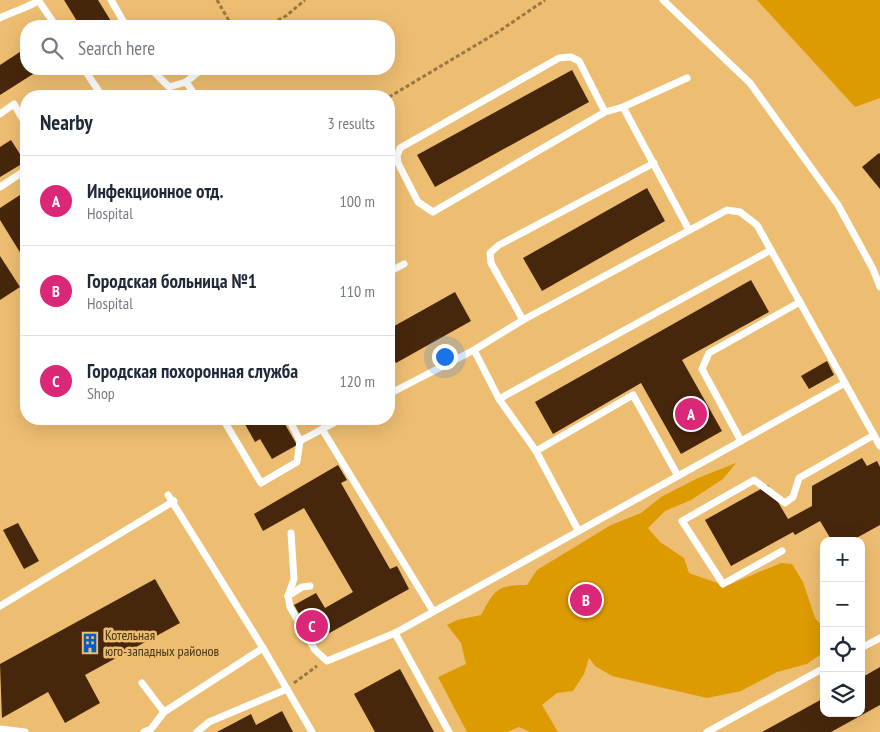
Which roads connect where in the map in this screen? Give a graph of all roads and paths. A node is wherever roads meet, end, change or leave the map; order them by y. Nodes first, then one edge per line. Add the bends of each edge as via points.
1 (38, 0) edge
2 (111, 0) edge
3 (217, 0) edge
4 (305, 0) edge
5 (545, 0) edge
6 (663, 0) edge
7 (0, 18) edge
8 (52, 20) edge
9 (123, 20) edge
10 (229, 20) edge
11 (278, 20) edge
12 (88, 75) edge
13 (157, 75) edge
14 (195, 75) edge
15 (687, 78) dead end
16 (186, 82) junction
17 (98, 90) edge
18 (191, 90) edge
19 (395, 93) edge
20 (623, 107) junction
21 (606, 112) junction
22 (0, 114) edge
23 (20, 114) edge
24 (654, 163) junction
25 (20, 174) edge
26 (0, 187) edge
27 (689, 230) junction
28 (771, 250) junction
29 (404, 264) dead end
30 (395, 269) edge
31 (880, 287) edge
32 (800, 302) junction
33 (523, 320) junction
34 (474, 350) junction
35 (845, 383) junction
36 (395, 391) edge
37 (500, 400) junction
38 (226, 425) edge
39 (292, 425) edge
40 (330, 425) edge
41 (322, 429) junction
42 (874, 435) junction
43 (300, 441) junction
44 (741, 441) junction
45 (880, 446) edge
46 (536, 451) junction
47 (678, 476) junction
48 (578, 530) junction
49 (291, 532) dead end
50 (782, 551) dead end
51 (310, 586) dead end
52 (288, 596) junction
53 (0, 606) edge
54 (433, 611) junction
55 (395, 633) junction
56 (880, 638) edge
57 (865, 646) edge
58 (263, 648) junction
59 (327, 661) junction
60 (820, 670) edge
61 (142, 683) dead end
62 (287, 689) junction
63 (164, 712) junction
64 (0, 729) edge
65 (25, 732) edge
66 (144, 732) edge
67 (197, 732) edge
68 (312, 732) edge
69 (449, 732) edge
70 (707, 732) edge

1 - 7 lane via 28,8
1 - 8 lane
2 - 9 lane
3 - 10 path
4 - 11 path
5 - 19 path
6 - 31 lane via 750,83 838,205
12 - 17 lane
13 - 16 lane via 169,87
14 - 16 lane
15 - 20 lane
16 - 18 lane
20 - 21 lane
20 - 24 lane
21 - 21 lane via 434,212 418,202 398,163 400,148 559,58 579,60
22 - 23 lane via 14,104
24 - 27 lane
24 - 33 lane via 499,245 490,253 491,263
25 - 26 lane
27 - 28 lane via 727,210 740,212 757,225
27 - 33 lane
28 - 32 lane
28 - 37 lane
29 - 30 lane
32 - 35 lane
32 - 44 lane via 709,353 705,361 702,369
33 - 34 lane
34 - 36 lane
34 - 37 lane
35 - 42 lane
35 - 44 lane
37 - 46 lane
38 - 43 lane via 260,483 297,462
39 - 43 lane
40 - 41 lane
41 - 43 lane
41 - 54 lane
42 - 45 lane
42 - 50 lane via 799,478 793,497 785,503 754,480 682,521 723,584
44 - 47 lane
46 - 47 lane via 633,395
46 - 48 lane
47 - 48 lane
48 - 54 lane
49 - 52 lane via 294,579
51 - 52 lane
52 - 59 lane via 290,607 315,650
53 - 58 lane via 171,498
54 - 55 lane
55 - 59 lane
55 - 69 lane
56 - 57 lane
58 - 62 lane
58 - 63 lane
59 - 62 path
60 - 70 lane
61 - 63 lane
62 - 67 lane via 208,722
62 - 68 lane
63 - 66 lane
64 - 65 lane

